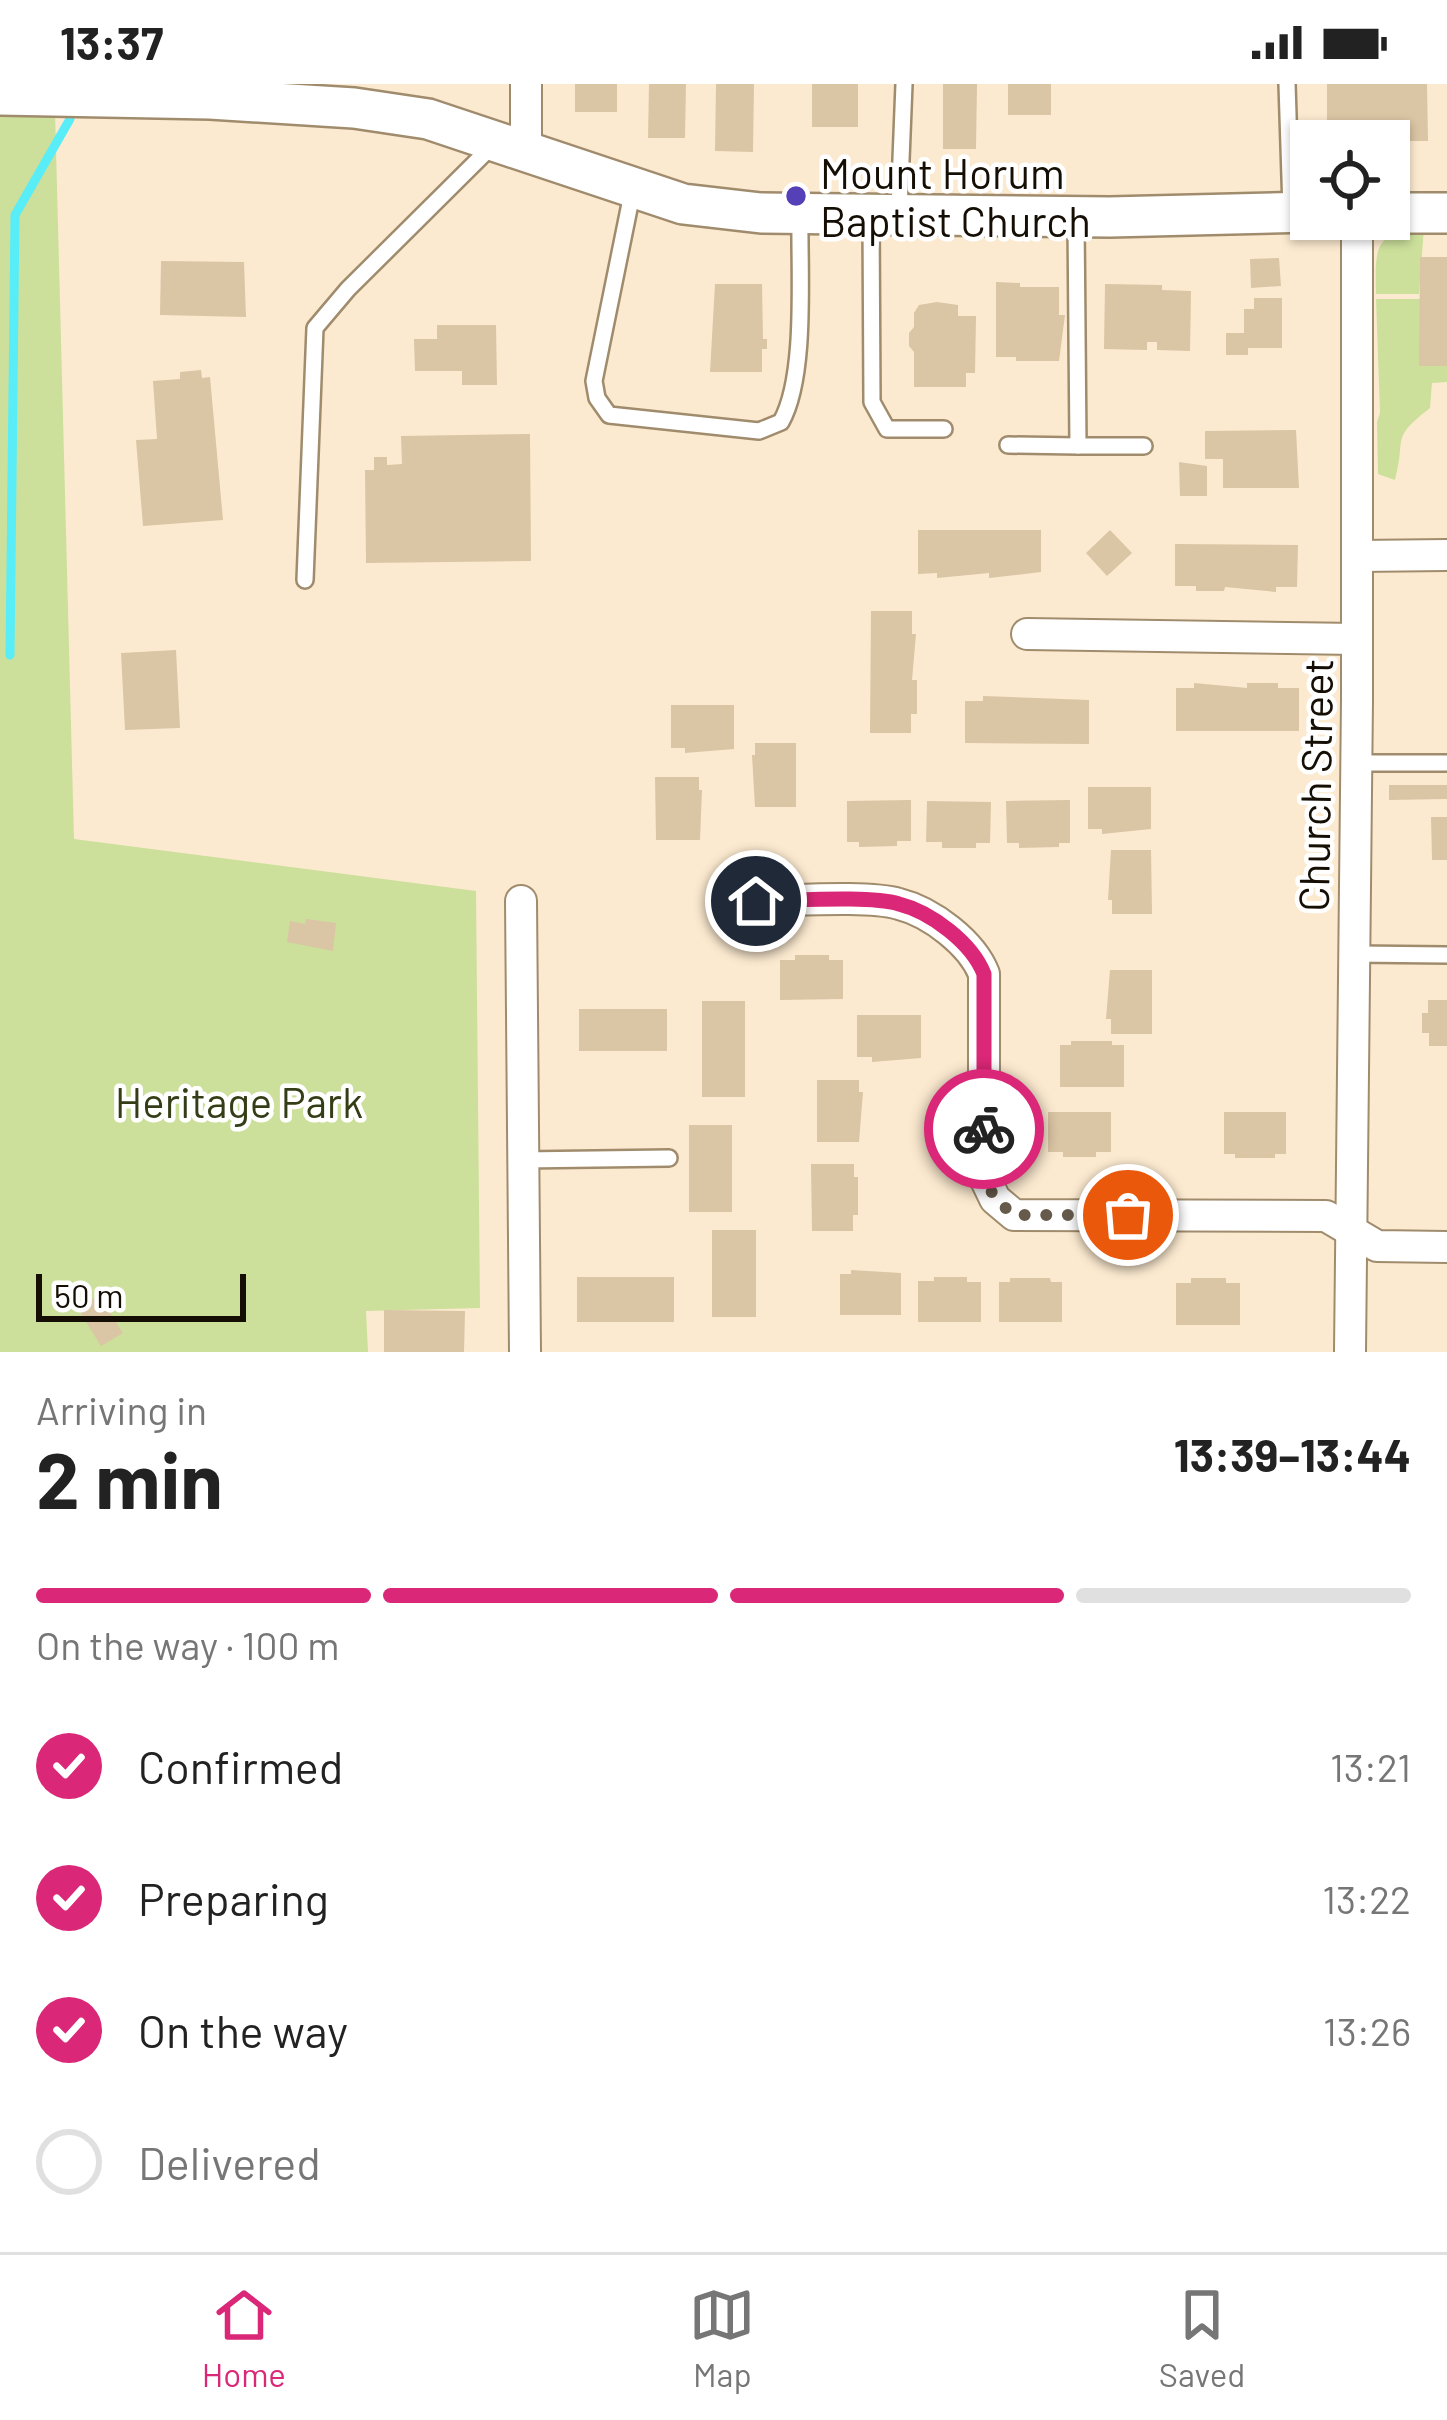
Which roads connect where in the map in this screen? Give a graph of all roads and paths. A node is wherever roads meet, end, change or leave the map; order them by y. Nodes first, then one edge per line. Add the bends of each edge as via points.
1 (526, 84) edge
2 (904, 84) edge
3 (1287, 84) edge
4 (155, 91) edge
5 (0, 95) edge
6 (1291, 120) edge
7 (512, 146) junction
8 (633, 189) junction
9 (1290, 212) edge
10 (800, 213) junction
11 (885, 213) junction
12 (1410, 213) edge
13 (1447, 213) edge
14 (1076, 217) junction
15 (1357, 240) edge
16 (944, 429) dead end
17 (1008, 445) dead end
18 (1078, 446) junction
19 (1144, 446) dead end
20 (1447, 555) edge
21 (1358, 556) junction
22 (305, 580) dead end
23 (1027, 634) dead end
24 (1358, 639) junction
25 (1356, 763) junction
26 (1447, 763) edge
27 (521, 901) dead end
28 (756, 901) dead end
29 (1354, 954) junction
30 (1447, 955) edge
31 (669, 1158) dead end
32 (522, 1160) junction
33 (1351, 1232) junction
34 (1447, 1247) edge
35 (525, 1352) edge
36 (1350, 1352) edge

1 - 7 street
2 - 11 lane
3 - 6 lane
4 - 5 street
4 - 7 street via 428,118
7 - 8 street
7 - 22 lane via 348,289 315,328
8 - 10 street via 683,204
8 - 10 lane via 594,381 609,415 759,431 782,422 796,374
9 - 14 street
10 - 11 street
11 - 14 street
11 - 16 lane via 872,402 887,429
12 - 13 street
14 - 18 lane
15 - 21 street, Church Street
17 - 18 lane
18 - 19 lane
20 - 21 street
21 - 24 street, Church Street
23 - 24 street
24 - 25 street, Church Street
25 - 26 lane
25 - 29 street, Church Street
27 - 32 street
28 - 33 street via 896,902 978,959 984,1176 1014,1215 1326,1216
29 - 30 lane
29 - 33 street, Church Street
31 - 32 lane
32 - 35 street
33 - 34 street via 1377,1246
33 - 36 street, Church Street

